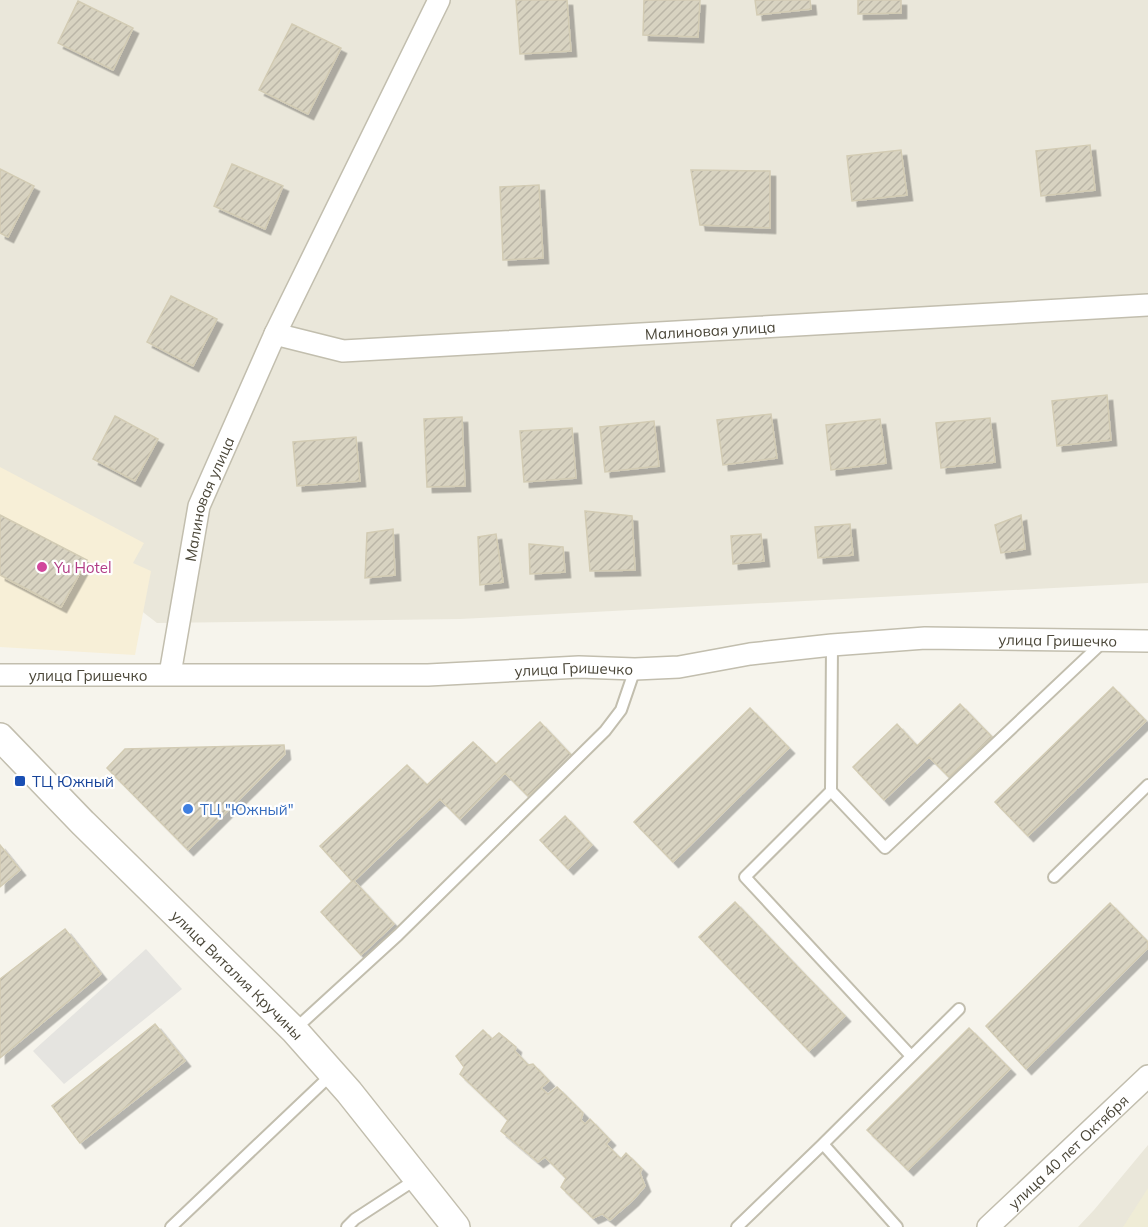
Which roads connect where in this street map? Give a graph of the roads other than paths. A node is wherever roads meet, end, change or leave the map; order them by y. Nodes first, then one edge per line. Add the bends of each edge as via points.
1 (440, 0) edge
2 (1148, 305) edge
3 (275, 334) junction
4 (1104, 641) junction
5 (1148, 641) edge
6 (832, 645) junction
7 (634, 669) junction
8 (170, 674) junction
9 (0, 675) edge
10 (0, 737) edge
11 (1148, 785) edge
12 (831, 791) junction
13 (1054, 877) dead end
14 (959, 1009) dead end
15 (294, 1030) junction
16 (911, 1056) junction
17 (332, 1074) junction
18 (1148, 1076) edge
19 (823, 1144) junction
20 (418, 1178) junction
21 (171, 1227) edge
22 (347, 1227) edge
23 (456, 1227) edge
24 (737, 1227) edge
25 (897, 1227) edge
26 (988, 1227) edge

1 - 3 street, Малиновая улица
2 - 3 street, Малиновая улица via 343,351
3 - 8 street, Малиновая улица via 199,506
4 - 5 street, улица Гришечко
4 - 6 street, улица Гришечко via 925,638
4 - 12 lane via 885,848
6 - 7 street, улица Гришечко via 679,667
6 - 12 lane
7 - 8 street, улица Гришечко via 579,667 428,675
7 - 15 lane via 621,710 605,731 398,935
8 - 9 street, улица Гришечко
10 - 15 street, улица Виталия Кручины
11 - 13 lane
12 - 16 lane via 745,877
14 - 16 lane
15 - 17 street, улица Виталия Кручины
16 - 19 lane
17 - 20 street, улица Виталия Кручины
17 - 21 lane
18 - 26 street, улица 40 лет Октября
19 - 24 lane
19 - 25 lane
20 - 22 lane
20 - 23 street, улица Виталия Кручины

